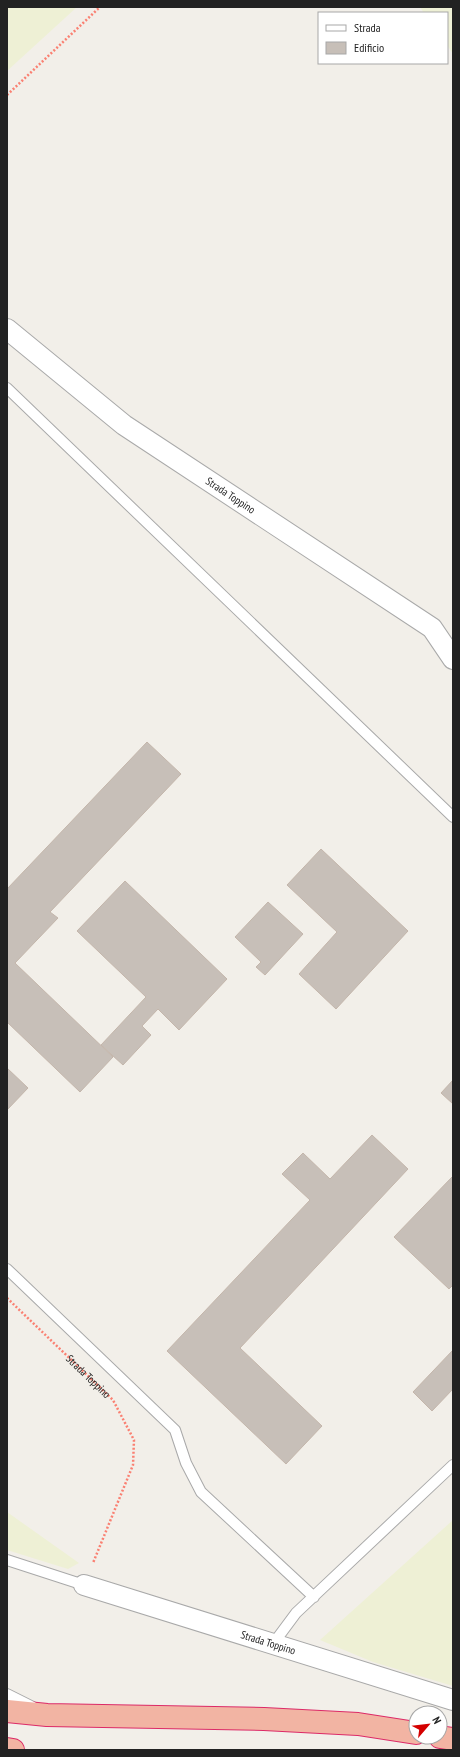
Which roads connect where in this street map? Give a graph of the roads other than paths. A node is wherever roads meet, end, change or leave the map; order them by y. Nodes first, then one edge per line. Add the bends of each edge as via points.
1 (7, 329) edge
2 (7, 388) edge
3 (453, 659) edge
4 (453, 817) edge
5 (7, 1269) edge
6 (453, 1466) edge
7 (7, 1560) edge
8 (84, 1585) joint
9 (314, 1597) junction
10 (273, 1644) junction
11 (7, 1694) edge
12 (453, 1700) edge
13 (7, 1711) edge
14 (47, 1715) junction
15 (408, 1732) edge
16 (7, 1749) edge
17 (13, 1750) edge

1 - 3 street, Strada Toppino via 124,425 432,628
2 - 4 lane
5 - 9 lane via 175,1430 186,1463 201,1492
6 - 9 lane
7 - 8 lane, Strada Toppino
8 - 10 street, Strada Toppino
9 - 10 lane via 296,1613
10 - 12 street, Strada Toppino
11 - 14 lane
13 - 14 highway
14 - 15 highway via 264,1719 358,1724
16 - 17 highway

